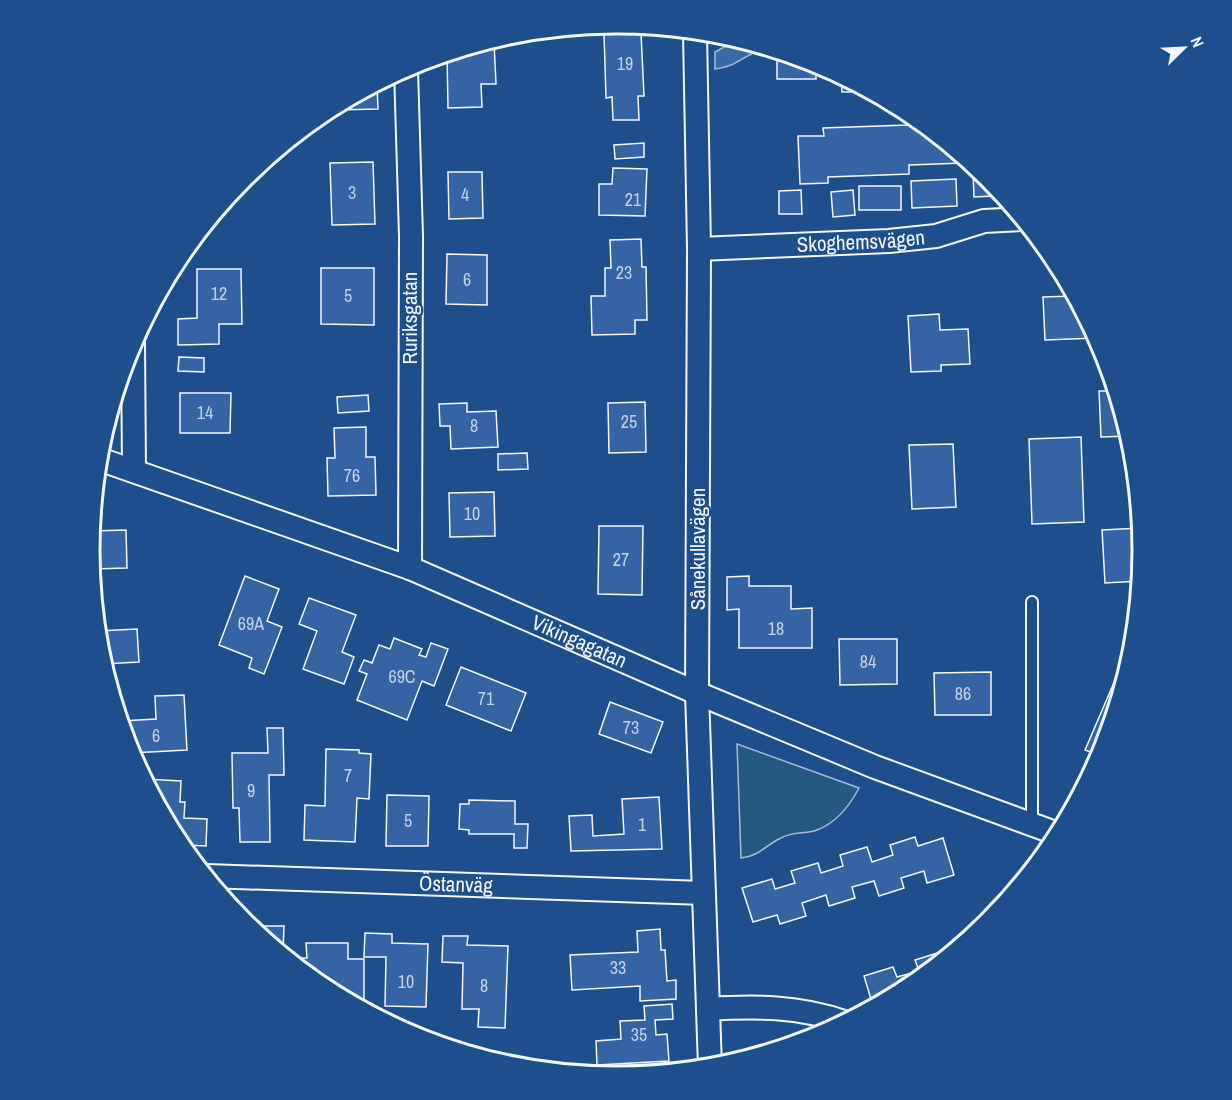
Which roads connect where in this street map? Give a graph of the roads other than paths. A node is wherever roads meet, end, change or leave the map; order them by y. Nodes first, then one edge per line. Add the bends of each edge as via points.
1 (695, 41) edge
2 (406, 80) edge
3 (1012, 220) edge
4 (699, 249) junction
5 (133, 371) edge
6 (108, 462) edge
7 (134, 471) junction
8 (410, 568) junction
9 (1032, 602) dead end
10 (697, 693) junction
11 (1032, 824) junction
12 (1048, 830) edge
13 (217, 876) edge
14 (704, 892) junction
15 (708, 1009) junction
16 (832, 1018) edge
17 (710, 1057) edge

1 - 4 street, Sånekullavägen
2 - 8 street, Ruriksgatan via 411,236
3 - 4 street, Skoghemsvägen via 984,221 936,236 889,241
4 - 10 street, Sånekullavägen
5 - 7 street
6 - 7 street, Vikingagatan
7 - 8 street, Vikingagatan
8 - 10 street, Vikingagatan
9 - 11 lane
10 - 11 street, Vikingagatan via 875,766
10 - 14 street, Sånekullavägen
11 - 12 street, Vikingagatan
13 - 14 street, Östanväg
14 - 15 street, Sånekullavägen
15 - 16 street via 760,1006
15 - 17 street, Sånekullavägen

